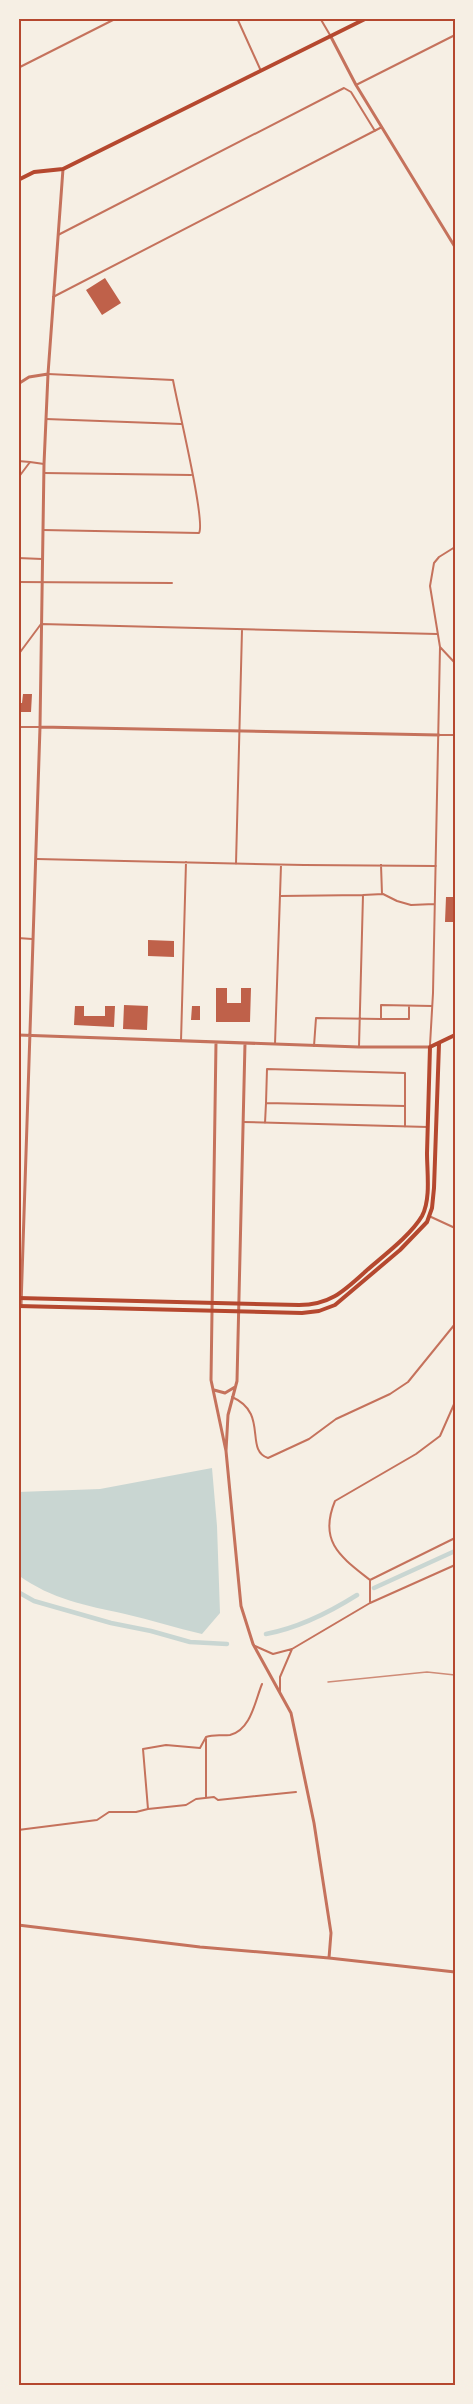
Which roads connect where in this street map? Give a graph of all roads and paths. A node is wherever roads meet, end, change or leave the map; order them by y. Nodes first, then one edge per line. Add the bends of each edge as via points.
1 (117, 18) edge
2 (237, 18) edge
3 (320, 18) edge
4 (367, 18) edge
5 (455, 35) edge
6 (331, 37) junction
7 (18, 68) edge
8 (261, 71) junction
9 (356, 85) junction
10 (383, 127) junction
11 (375, 131) junction
12 (63, 169) junction
13 (18, 180) edge
14 (58, 236) junction
15 (455, 246) edge
16 (54, 297) junction
17 (48, 374) junction
18 (18, 384) edge
19 (46, 419) junction
20 (181, 424) junction
21 (18, 461) edge
22 (30, 462) junction
23 (44, 464) junction
24 (44, 473) junction
25 (192, 475) junction
26 (18, 478) edge
27 (43, 530) junction
28 (455, 547) edge
29 (18, 558) edge
30 (42, 559) junction
31 (18, 582) edge
32 (42, 582) junction
33 (172, 584) dead end
34 (41, 624) junction
35 (242, 629) junction
36 (437, 634) junction
37 (440, 647) junction
38 (18, 655) edge
39 (455, 663) edge
40 (18, 727) edge
41 (40, 727) junction
42 (239, 732) junction
43 (439, 735) junction
44 (455, 735) edge
45 (35, 859) junction
46 (186, 862) junction
47 (237, 864) junction
48 (280, 865) junction
49 (381, 865) junction
50 (436, 866) junction
51 (382, 894) junction
52 (363, 895) junction
53 (279, 896) junction
54 (435, 904) junction
55 (18, 938) edge
56 (32, 939) junction
57 (409, 1006) junction
58 (432, 1006) junction
59 (360, 1018) junction
60 (381, 1019) junction
61 (18, 1035) edge
62 (455, 1035) edge
63 (29, 1036) junction
64 (181, 1041) junction
65 (216, 1042) junction
66 (245, 1043) junction
67 (275, 1044) junction
68 (439, 1044) junction
69 (314, 1046) junction
70 (359, 1047) junction
71 (430, 1047) junction
72 (266, 1103) junction
73 (405, 1106) junction
74 (243, 1122) junction
75 (265, 1123) junction
76 (405, 1127) junction
77 (428, 1127) junction
78 (429, 1216) junction
79 (455, 1228) edge
80 (19, 1298) edge
81 (210, 1303) junction
82 (238, 1304) junction
83 (19, 1306) edge
84 (210, 1311) junction
85 (238, 1312) junction
86 (455, 1324) edge
87 (236, 1386) junction
88 (213, 1389) junction
89 (232, 1397) junction
90 (455, 1402) edge
91 (226, 1451) junction
92 (455, 1538) edge
93 (455, 1565) edge
94 (370, 1580) junction
95 (370, 1603) junction
96 (253, 1644) junction
97 (292, 1649) junction
98 (262, 1684) dead end
99 (280, 1693) junction
100 (206, 1737) junction
101 (296, 1792) dead end
102 (206, 1798) junction
103 (148, 1809) junction
104 (18, 1830) edge
105 (18, 1925) edge
106 (329, 1958) junction
107 (455, 1972) edge

1 - 7 street
2 - 8 street
3 - 6 street
4 - 6 main road
5 - 9 street
6 - 8 main road
6 - 9 street
8 - 12 main road
9 - 10 street
10 - 11 street
10 - 15 street
11 - 14 street via 351,92 344,88
11 - 16 street
12 - 13 main road via 34,172
12 - 14 street
14 - 16 street
16 - 17 street
17 - 18 street via 29,377
17 - 19 street
17 - 20 street via 173,380
19 - 20 street
19 - 23 street
20 - 25 street
21 - 22 street
22 - 23 street
22 - 26 street
23 - 24 street
24 - 25 street
24 - 27 street
25 - 27 street via 199,533
27 - 30 street
28 - 36 street via 438,557 432,571
29 - 30 street
30 - 32 street
31 - 32 street
32 - 33 street
32 - 34 street
34 - 35 street
34 - 38 street
34 - 41 street
35 - 36 street
35 - 42 street
36 - 37 street
37 - 39 street
37 - 43 street
40 - 41 street
41 - 42 street
41 - 45 street
42 - 43 street
42 - 47 street
43 - 44 street
43 - 50 street
45 - 46 street
45 - 56 street
46 - 47 street
46 - 64 street
47 - 48 street
48 - 49 street
48 - 53 street
49 - 50 street
49 - 51 street
50 - 54 street
51 - 52 street
51 - 54 street via 411,905
52 - 53 street
52 - 59 street
53 - 67 street
54 - 58 street
55 - 56 street
56 - 63 street
57 - 58 street
57 - 60 street via 409,1019
57 - 60 street via 381,1005
58 - 71 street
59 - 60 street
59 - 69 street via 316,1018
59 - 70 street
61 - 63 street
62 - 68 main road
63 - 64 street
63 - 80 street
64 - 65 street
65 - 66 street
65 - 81 street
66 - 67 street
66 - 74 street
67 - 69 street
68 - 71 main road
68 - 78 main road via 434,1188
69 - 70 street
70 - 71 street
71 - 77 main road
72 - 73 street
72 - 73 street via 267,1070 405,1073
72 - 75 street
73 - 76 street
74 - 75 street
74 - 82 street
75 - 76 street
76 - 77 street
77 - 82 main road via 423,1212 395,1246 325,1302
78 - 79 street
78 - 85 main road via 400,1250 329,1308
80 - 81 main road
80 - 83 street
81 - 82 main road
81 - 84 street
82 - 85 street
83 - 84 main road
84 - 85 main road
84 - 88 street
85 - 87 street
86 - 89 street via 408,1382 268,1458 258,1447 251,1411
87 - 88 street via 225,1392
87 - 89 street
88 - 91 street
89 - 91 street
90 - 94 street via 440,1436 335,1500 330,1524 337,1553
91 - 96 street via 241,1606
92 - 94 street
93 - 95 street
94 - 95 street
95 - 97 street
96 - 97 street via 273,1654
96 - 99 street
97 - 99 street via 280,1677
98 - 100 street via 247,1725 230,1735
99 - 106 street via 291,1713 314,1823 331,1933
100 - 102 street
100 - 103 street via 200,1748 166,1745 143,1749
101 - 102 street
102 - 103 street via 186,1805
103 - 104 street via 108,1812 97,1820
105 - 106 street
106 - 107 street

